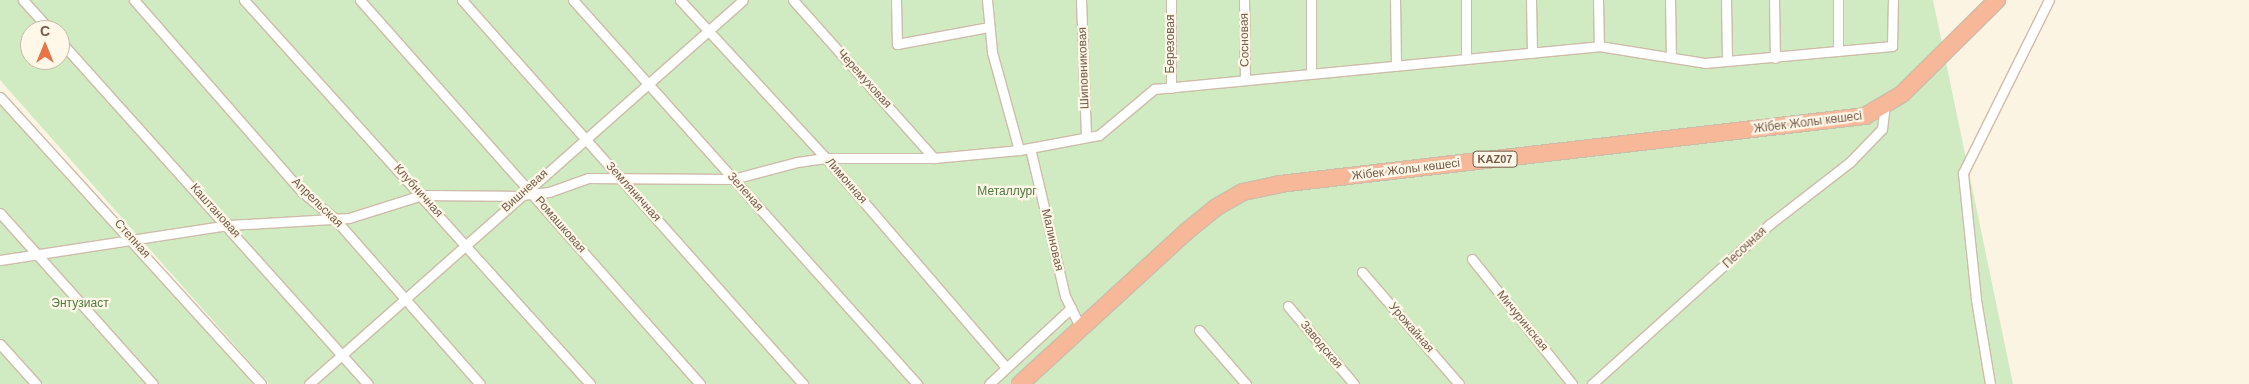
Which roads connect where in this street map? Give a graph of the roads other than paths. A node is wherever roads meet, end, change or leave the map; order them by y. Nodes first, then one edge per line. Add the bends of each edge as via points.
1 (23, 0) edge
2 (134, 0) edge
3 (244, 0) edge
4 (360, 0) edge
5 (462, 0) edge
6 (573, 0) edge
7 (680, 0) edge
8 (743, 0) edge
9 (793, 0) edge
10 (896, 0) edge
11 (987, 0) edge
12 (1081, 0) edge
13 (1171, 0) edge
14 (1244, 0) edge
15 (1311, 0) edge
16 (1395, 0) edge
17 (1466, 0) edge
18 (1531, 0) edge
19 (1598, 0) edge
20 (1670, 0) edge
21 (1726, 0) edge
22 (1774, 0) edge
23 (1838, 0) edge
24 (1893, 0) edge
25 (1997, 0) edge
26 (2049, 0) edge
27 (41, 20) edge
28 (989, 27) junction
29 (709, 31) junction
30 (1599, 46) junction
31 (1838, 50) junction
32 (70, 52) edge
33 (1532, 53) junction
34 (1671, 57) junction
35 (1775, 58) junction
36 (1466, 59) junction
37 (1726, 60) junction
38 (1396, 66) junction
39 (1311, 73) junction
40 (1245, 80) junction
41 (648, 83) junction
42 (1171, 88) junction
43 (0, 97) edge
44 (1885, 106) junction
45 (1086, 137) junction
46 (585, 139) junction
47 (1030, 148) junction
48 (1019, 150) junction
49 (826, 158) junction
50 (934, 158) junction
51 (620, 178) junction
52 (734, 179) junction
53 (526, 193) junction
54 (422, 195) junction
55 (0, 213) edge
56 (334, 218) junction
57 (229, 225) junction
58 (134, 241) junction
59 (465, 245) junction
60 (37, 255) junction
61 (1472, 259) dead end
62 (0, 260) edge
63 (1362, 272) dead end
64 (405, 300) junction
65 (1288, 306) dead end
66 (1071, 308) junction
67 (1081, 329) junction
68 (1199, 330) dead end
69 (0, 344) edge
70 (342, 354) junction
71 (1006, 368) junction
72 (36, 384) edge
73 (153, 384) edge
74 (261, 384) edge
75 (309, 384) edge
76 (368, 384) edge
77 (480, 384) edge
78 (590, 384) edge
79 (700, 384) edge
80 (804, 384) edge
81 (917, 384) edge
82 (989, 384) edge
83 (1020, 384) edge
84 (1246, 384) edge
85 (1354, 384) edge
86 (1459, 384) edge
87 (1572, 384) edge
88 (1592, 384) edge
89 (1990, 384) edge

1 - 27 street
2 - 56 street, Апрельская via 302,192
3 - 54 street, Клубничная
4 - 53 street, Ромашковая
5 - 46 street, Земляничная
6 - 41 street, Зеленая
7 - 29 street, Лимонная
8 - 29 street, Вишневая
9 - 50 street, Черемуховая
10 - 28 street via 897,44
11 - 28 street
12 - 45 street, Шиповниковая
13 - 42 street, Березовая
14 - 40 street, Сосновая
15 - 39 street
16 - 38 street
17 - 36 street
18 - 33 street
19 - 30 street
20 - 34 street
21 - 37 street
22 - 35 street
23 - 31 street
24 - 31 street via 1892,46
25 - 44 highway, Жібек Жолы көшесі / KAZ07 via 1902,94
26 - 89 street via 1963,173 1976,298
28 - 48 street via 1003,100
29 - 41 street, Вишневая
29 - 49 street, Лимонная
30 - 33 street
30 - 34 street
31 - 35 street
32 - 57 street, Каштановая
33 - 36 street
34 - 37 street via 1705,63
35 - 37 street
36 - 38 street
38 - 39 street
39 - 40 street
40 - 42 street
41 - 46 street, Вишневая
41 - 52 street, Зеленая
42 - 45 street via 1154,89 1100,135
43 - 58 street, Степная
44 - 67 highway, Жібек Жолы көшесі / KAZ07 via 1865,116 1840,120 1280,184 1244,192 1215,208 1187,230
44 - 88 street, Песочная via 1882,129 1850,162 1770,224
45 - 47 street
46 - 51 street, Земляничная
46 - 53 street, Вишневая
47 - 48 street
47 - 66 street, Малиновая via 1065,296
48 - 50 street
49 - 50 street
49 - 52 street via 797,162
49 - 71 street, Лимонная
51 - 52 street
51 - 53 street via 588,178
51 - 80 street, Земляничная
52 - 81 street, Зеленая
53 - 54 street
53 - 59 street, Вишневая
53 - 79 street, Ромашковая
54 - 56 street via 348,218
54 - 59 street, Клубничная
55 - 60 street
56 - 57 street
56 - 64 street, Апрельская
57 - 58 street
57 - 70 street, Каштановая
58 - 60 street
58 - 74 street, Степная
59 - 64 street, Вишневая
59 - 78 street, Клубничная
60 - 62 street
60 - 73 street
61 - 87 street, Мичуринская
63 - 86 street, Урожайная
64 - 70 street, Вишневая
64 - 77 street, Апрельская
65 - 85 street, Заводская
66 - 67 street, Малиновая
66 - 71 street
67 - 83 highway, Жібек Жолы көшесі / KAZ07
68 - 84 street
69 - 72 street
70 - 75 street, Вишневая
70 - 76 street, Каштановая
71 - 82 street

